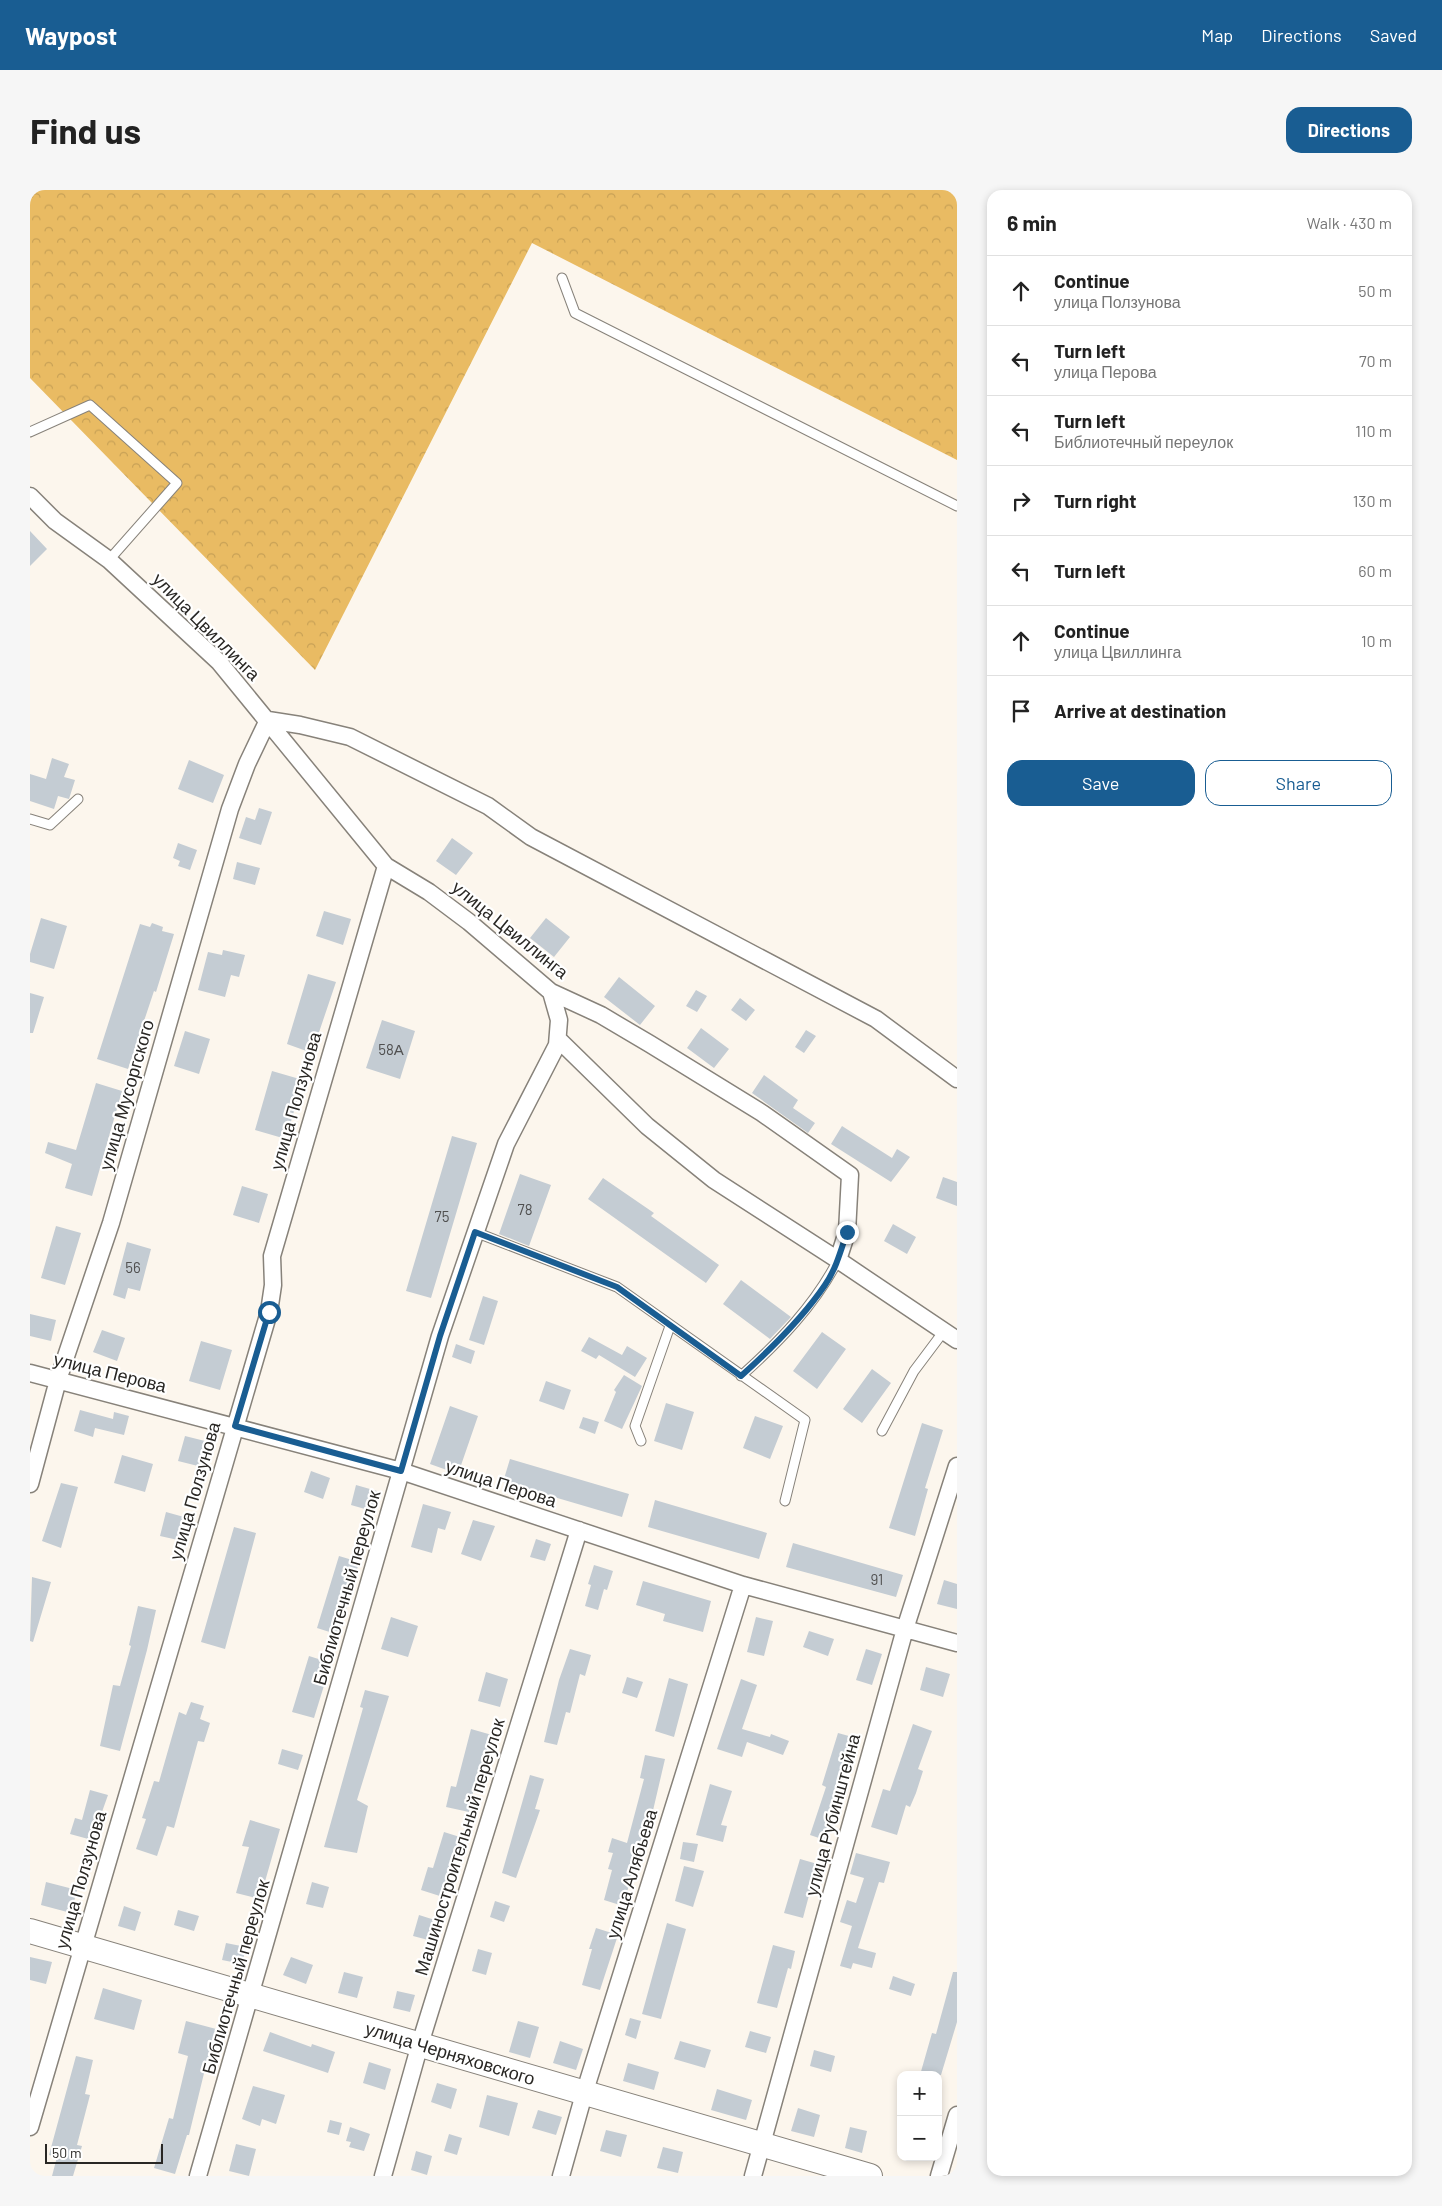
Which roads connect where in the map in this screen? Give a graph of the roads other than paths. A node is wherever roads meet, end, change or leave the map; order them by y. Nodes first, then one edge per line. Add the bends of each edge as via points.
1 (562, 278) dead end
2 (30, 432) edge
3 (30, 496) edge
4 (957, 506) edge
5 (109, 560) junction
6 (268, 720) junction
7 (78, 799) dead end
8 (30, 819) edge
9 (386, 866) junction
10 (551, 992) junction
11 (558, 1039) junction
12 (957, 1079) edge
13 (475, 1232) junction
14 (838, 1260) junction
15 (670, 1326) junction
16 (950, 1336) edge
17 (30, 1373) edge
18 (741, 1376) junction
19 (58, 1380) junction
20 (235, 1426) junction
21 (882, 1431) dead end
22 (641, 1441) dead end
23 (957, 1466) edge
24 (401, 1471) junction
25 (30, 1484) edge
26 (785, 1502) dead end
27 (579, 1530) junction
28 (743, 1585) junction
29 (905, 1629) junction
30 (957, 1642) edge
31 (30, 1931) edge
32 (83, 1946) junction
33 (252, 1995) junction
34 (420, 2044) junction
35 (584, 2094) junction
36 (957, 2115) edge
37 (30, 2127) edge
38 (763, 2146) junction
39 (198, 2176) edge
40 (383, 2176) edge
41 (561, 2176) edge
42 (754, 2176) edge
43 (870, 2176) edge
44 (940, 2176) edge

1 - 4 lane via 575,313
2 - 5 lane via 90,405 177,483
3 - 5 street, улица Цвиллинга via 55,520
5 - 6 street, улица Цвиллинга via 219,662
6 - 9 street, улица Цвиллинга
6 - 12 street via 350,737 488,806 531,837 876,1019
6 - 19 street, улица Мусоргского via 230,809 111,1223
7 - 8 lane via 50,825
9 - 10 street, улица Цвиллинга via 469,922
9 - 20 street, улица Ползунова via 272,1256 273,1285 269,1312
10 - 11 street, Библиотечный переулок via 560,1020
10 - 14 street, улица Цвиллинга via 601,1015 674,1059 762,1114 850,1175 847,1232
11 - 13 street, Библиотечный переулок via 506,1144
11 - 14 street via 647,1126 714,1180
13 - 15 lane via 617,1287
13 - 24 street, Библиотечный переулок via 440,1336
14 - 16 street
14 - 18 lane via 825,1285 782,1337
15 - 18 lane
15 - 22 lane via 635,1426
16 - 21 lane via 914,1371
17 - 19 street, улица Перова
18 - 26 lane via 806,1420
19 - 20 street, улица Перова
19 - 25 street, улица Мусоргского
20 - 24 street, улица Перова
20 - 32 street, улица Ползунова
23 - 29 street, улица Рубинштейна
24 - 27 street, улица Перова
24 - 33 street, Библиотечный переулок
27 - 28 street, улица Перова
27 - 34 street, Машиностроительный переулок
28 - 29 street, улица Перова
28 - 35 street, улица Алябьева
29 - 30 street, улица Перова
29 - 38 street, улица Рубинштейна
31 - 32 street, улица Черняховского
32 - 33 street, улица Черняховского
32 - 37 street, улица Ползунова
33 - 34 street, улица Черняховского
33 - 39 street, Библиотечный переулок
34 - 35 street, улица Черняховского
34 - 40 street, Машиностроительный переулок
35 - 38 street, улица Черняховского
35 - 41 street, улица Алябьева
36 - 44 street
38 - 42 street, улица Рубинштейна
38 - 43 street, улица Черняховского

